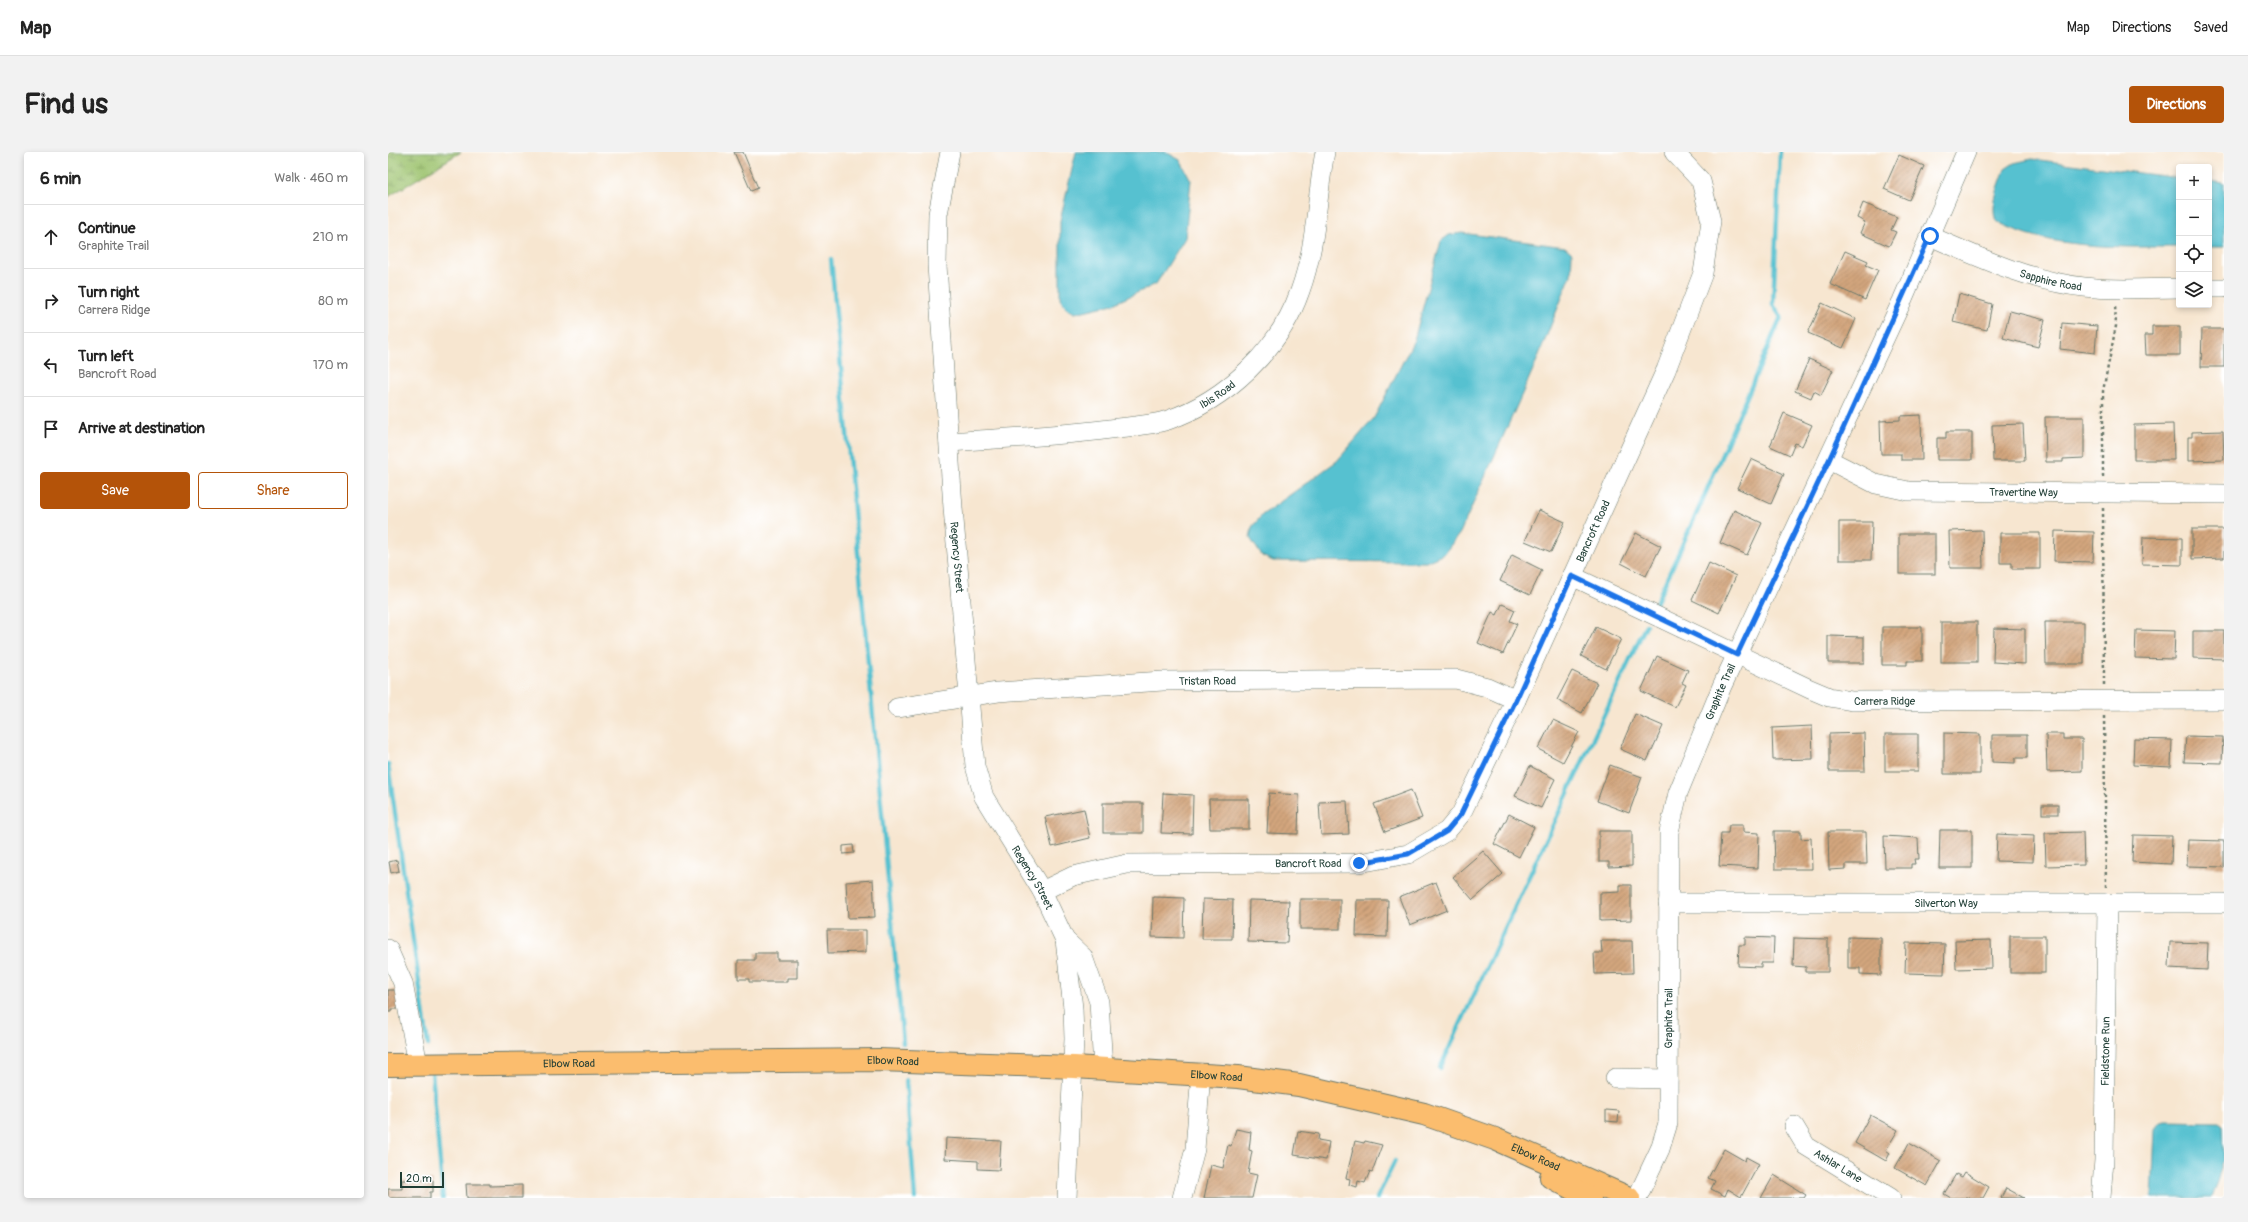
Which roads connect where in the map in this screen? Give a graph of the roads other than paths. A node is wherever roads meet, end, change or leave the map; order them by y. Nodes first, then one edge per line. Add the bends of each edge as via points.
1 (950, 152) edge
2 (1325, 152) edge
3 (1674, 152) edge
4 (1966, 152) edge
5 (1930, 236) junction
6 (2176, 288) edge
7 (2212, 288) edge
8 (2224, 288) edge
9 (949, 442) junction
10 (1829, 460) junction
11 (2224, 494) edge
12 (1572, 576) junction
13 (1737, 655) junction
14 (969, 696) junction
15 (1516, 700) junction
16 (2224, 700) edge
17 (896, 708) dead end
18 (1042, 892) junction
19 (1668, 903) junction
20 (2224, 903) edge
21 (2107, 904) junction
22 (1065, 940) junction
23 (388, 949) edge
24 (388, 1065) edge
25 (418, 1065) junction
26 (1074, 1067) junction
27 (1104, 1068) junction
28 (1200, 1073) junction
29 (1614, 1078) dead end
30 (1668, 1079) junction
31 (1395, 1107) junction
32 (1794, 1126) dead end
33 (1067, 1198) edge
34 (1182, 1198) edge
35 (1590, 1198) edge
36 (1629, 1198) edge
37 (1637, 1198) edge
38 (1891, 1198) edge
39 (2101, 1198) edge

1 - 9 street, Regency Street via 938,214 937,243
2 - 9 street, Ibis Road via 1316,230 1300,292 1288,320 1262,356 1226,388 1205,404 1167,420 1090,432
3 - 12 street, Bancroft Road via 1701,181 1711,221 1703,273 1666,370
4 - 5 street, Graphite Trail
5 - 6 street, Sapphire Road via 1984,259 2051,281 2114,289
5 - 10 street, Graphite Trail
7 - 8 street
9 - 14 street, Regency Street
10 - 11 street, Travertine Way via 1876,484 1908,491
10 - 13 street, Graphite Trail
12 - 13 street, Carrera Ridge
12 - 15 street, Bancroft Road
13 - 16 street, Carrera Ridge via 1829,697 1852,701
13 - 19 street, Graphite Trail via 1678,793 1670,832
14 - 15 street, Tristan Road via 1058,687 1163,681 1405,678 1456,679 1487,687
14 - 17 street, Tristan Road
14 - 18 street, Regency Street via 975,766 984,797
15 - 18 street, Bancroft Road via 1461,814 1447,831 1408,854 1359,863 1128,864 1073,876
18 - 22 street, Regency Street
19 - 21 street, Silverton Way
19 - 30 street, Graphite Trail
20 - 21 street, Silverton Way
21 - 39 street, Fieldstone Run via 2104,1160
22 - 26 street, Regency Street via 1073,1008
22 - 27 street, Regency Street via 1083,957 1099,1002
23 - 25 street via 403,983
24 - 25 main road, Elbow Road
25 - 26 main road, Elbow Road via 879,1060
26 - 27 main road, Elbow Road
26 - 33 street, Regency Street
27 - 28 main road, Elbow Road
28 - 31 main road, Elbow Road via 1299,1085
28 - 34 street via 1195,1149
29 - 30 street
30 - 37 street, Graphite Trail via 1668,1123 1665,1136
31 - 35 main road, Elbow Road via 1422,1122 1476,1142 1538,1170
31 - 36 main road, Elbow Road via 1424,1114 1495,1139
32 - 38 street, Ashlar Lane via 1806,1146

